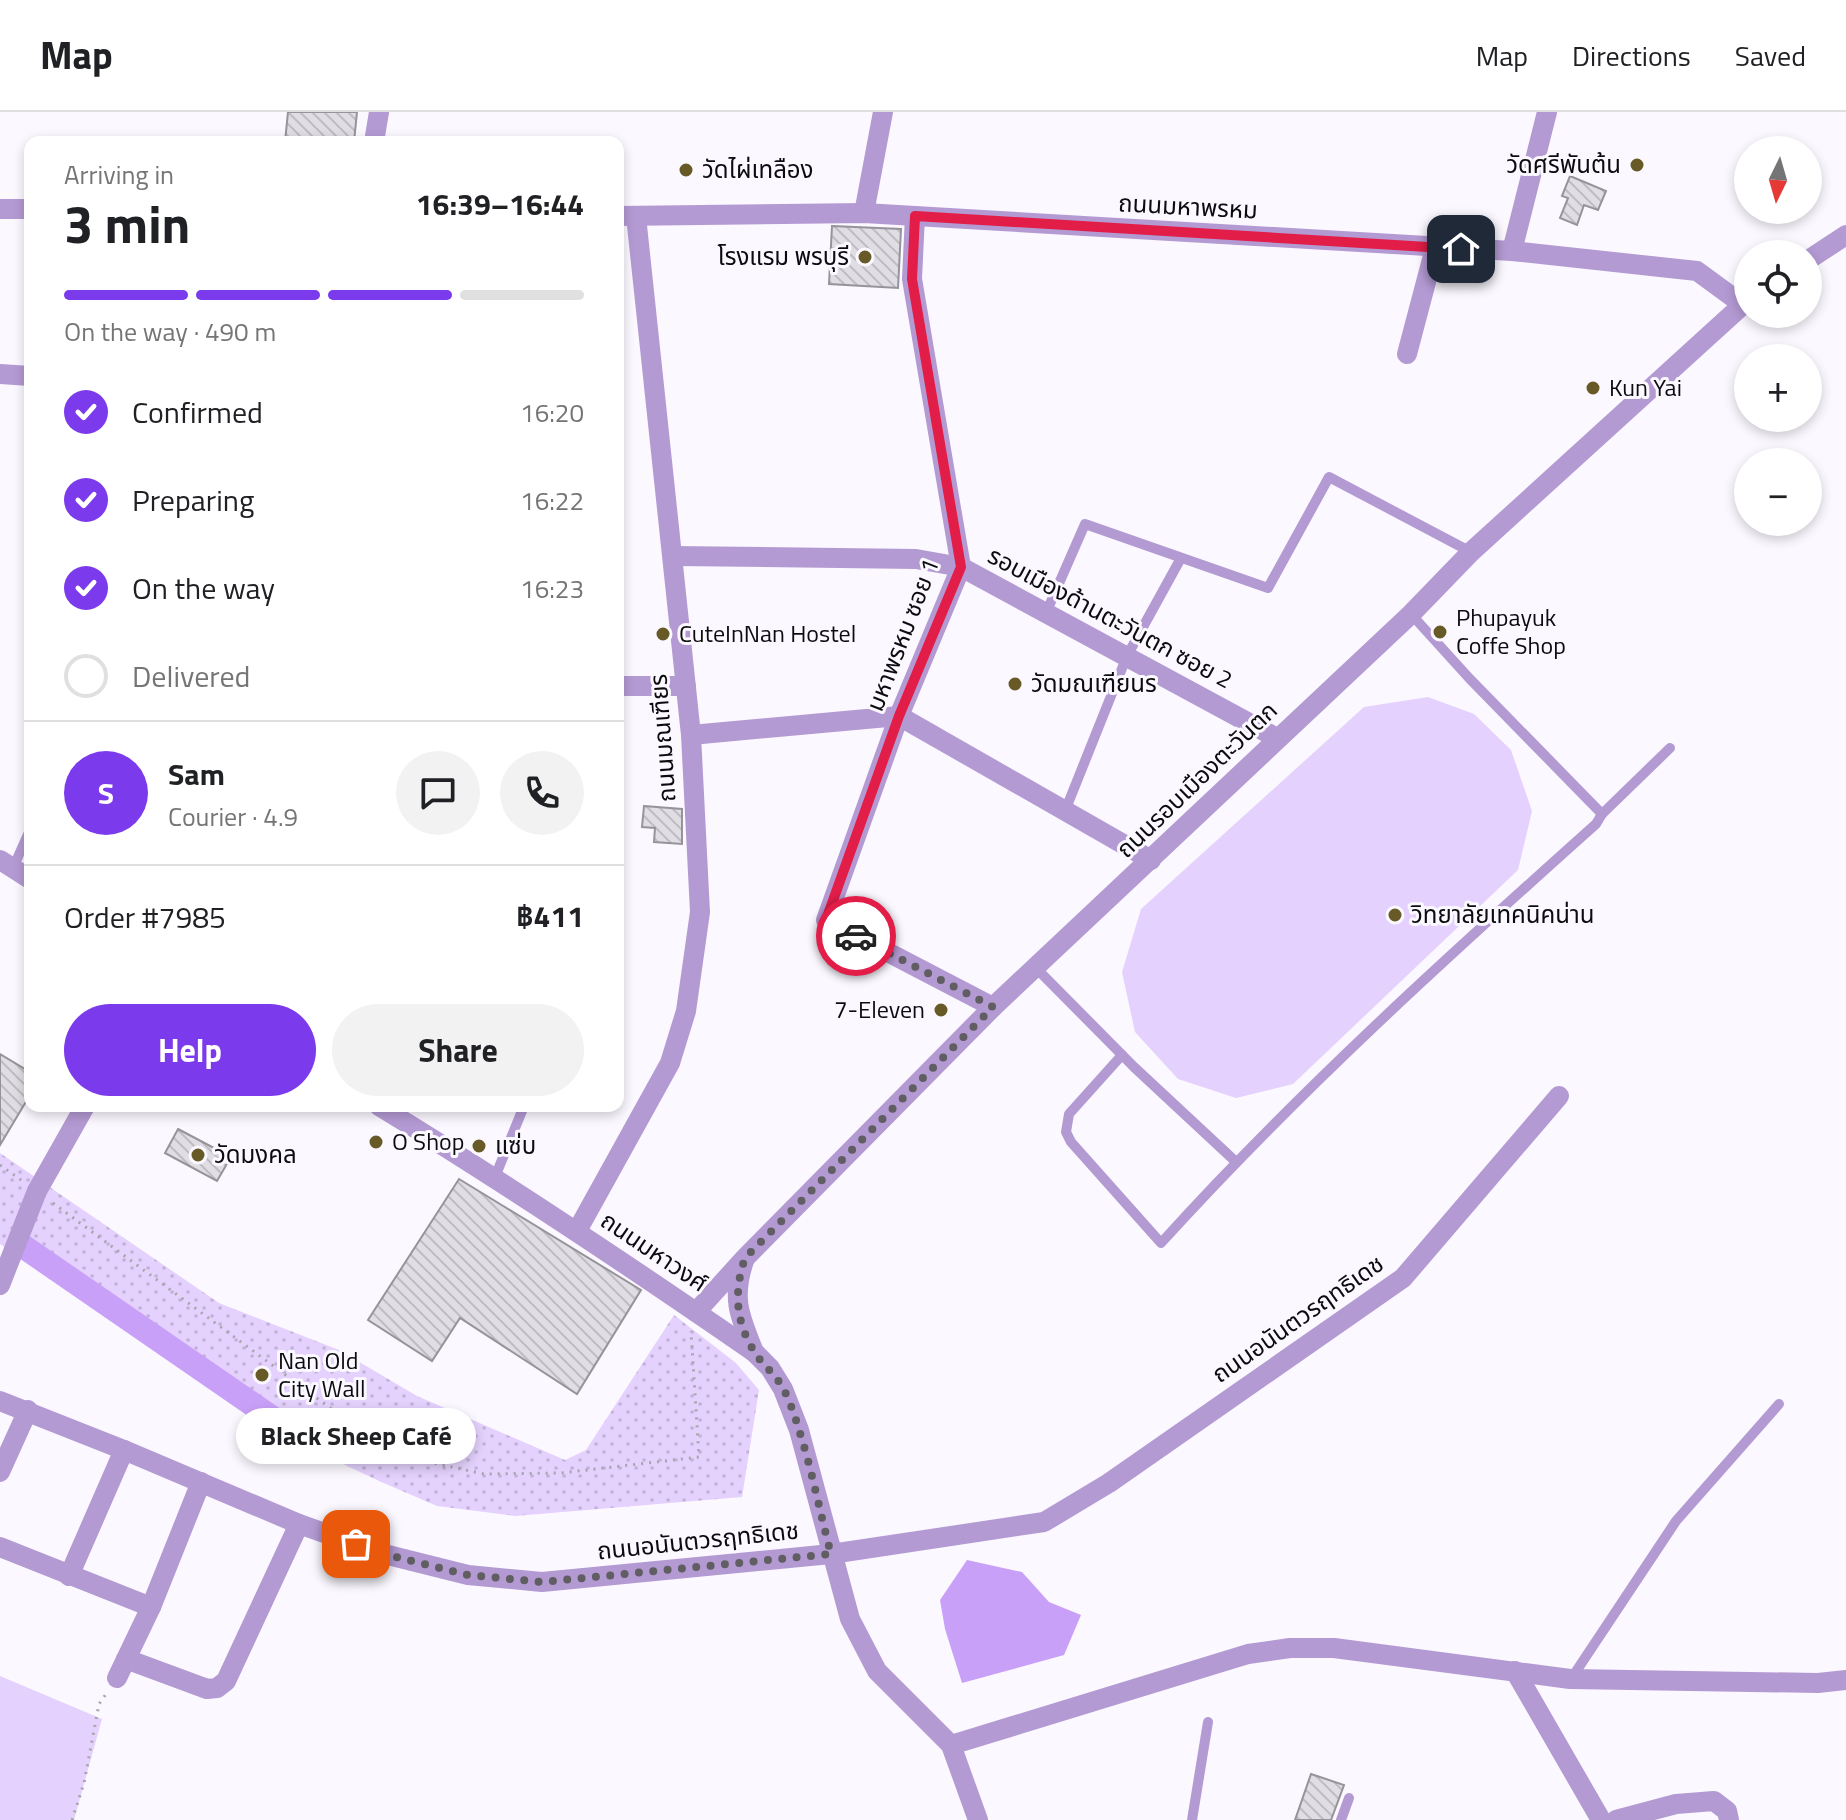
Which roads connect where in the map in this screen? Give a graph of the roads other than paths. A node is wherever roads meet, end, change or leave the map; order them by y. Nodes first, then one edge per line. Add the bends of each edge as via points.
1 (379, 112) edge
2 (883, 112) edge
3 (1547, 112) edge
4 (375, 136) edge
5 (0, 209) edge
6 (24, 209) edge
7 (864, 213) junction
8 (627, 216) edge
9 (915, 216) junction
10 (1846, 235) edge
11 (1435, 248) junction
12 (1512, 251) junction
13 (1822, 251) edge
14 (1734, 295) edge
15 (1734, 312) edge
16 (1407, 354) dead end
17 (0, 374) edge
18 (24, 376) edge
19 (1471, 552) junction
20 (673, 556) junction
21 (1181, 558) junction
22 (961, 567) junction
23 (1046, 613) junction
24 (1411, 614) junction
25 (1127, 656) junction
26 (624, 686) edge
27 (686, 686) junction
28 (899, 716) junction
29 (691, 735) junction
30 (1277, 738) junction
31 (1670, 748) dead end
32 (1065, 811) junction
33 (1602, 814) junction
34 (24, 845) edge
35 (1151, 860) junction
36 (14, 869) edge
37 (1036, 968) junction
38 (993, 1007) junction
39 (1122, 1055) junction
40 (1559, 1096) dead end
41 (82, 1112) edge
42 (389, 1112) edge
43 (522, 1112) edge
44 (1235, 1161) junction
45 (495, 1177) junction
46 (577, 1231) junction
47 (745, 1258) junction
48 (0, 1285) edge
49 (696, 1312) junction
50 (754, 1352) junction
51 (0, 1401) edge
52 (1779, 1404) dead end
53 (28, 1410) junction
54 (124, 1450) junction
55 (0, 1472) edge
56 (201, 1482) junction
57 (299, 1524) junction
58 (0, 1547) edge
59 (831, 1554) junction
60 (69, 1576) junction
61 (151, 1607) junction
62 (1515, 1671) junction
63 (1570, 1679) junction
64 (1846, 1680) edge
65 (1208, 1722) dead end
66 (951, 1745) junction
67 (1349, 1798) dead end
68 (1679, 1812) edge
69 (978, 1820) edge
70 (1192, 1820) edge
71 (1341, 1820) edge
72 (1601, 1820) edge
73 (1616, 1820) edge
74 (1729, 1820) edge

1 - 4 street
2 - 7 street
3 - 12 street
5 - 6 street
7 - 8 street, ถนนมหาพรหม
7 - 9 street, ถนนมหาพรหม
8 - 20 street, ถนนมณเฑียร
9 - 11 street, ถนนมหาพรหม
9 - 22 street, มหาพรหม ซอย 1 via 912,279
10 - 13 street
11 - 12 street, ถนนมหาพรหม
11 - 16 street
12 - 14 street, ถนนมหาพรหม via 1697,271
15 - 19 street, ถนนรอบเมืองตะวันตก
17 - 18 street
19 - 21 lane via 1329,477 1268,588
19 - 24 street, ถนนรอบเมืองตะวันตก
20 - 22 street, รอบเมืองด้านตะวันตก ซอย 2 via 916,559
20 - 27 street, ถนนมณเฑียร
21 - 23 lane via 1085,524
21 - 25 lane
22 - 23 street, รอบเมืองด้านตะวันตก ซอย 2
22 - 28 street, มหาพรหม ซอย 1
23 - 25 street, รอบเมืองด้านตะวันตก ซอย 2
24 - 30 street, ถนนรอบเมืองตะวันตก
24 - 33 lane
25 - 30 street, รอบเมืองด้านตะวันตก ซอย 2
25 - 32 lane
26 - 27 street
27 - 29 street, ถนนมณเฑียร
28 - 29 street
28 - 32 street
28 - 38 street, มหาพรหม ซอย 1 via 826,920
29 - 46 street, ถนนมณเฑียร via 700,912 686,1011 670,1063
30 - 35 street, ถนนรอบเมืองตะวันตก
31 - 33 lane
32 - 35 street
33 - 44 lane
34 - 36 lane
35 - 37 street, ถนนรอบเมืองตะวันตก
37 - 38 street, ถนนรอบเมืองตะวันตก
37 - 39 lane
38 - 47 street, ถนนรอบเมืองตะวันตก
39 - 44 lane
39 - 44 lane via 1069,1114 1066,1132 1161,1243
40 - 59 street, ถนนอนันตวรฤทธิเดช via 1403,1278 1109,1483 1044,1522
41 - 48 street via 37,1191
42 - 45 street, ถนนมหาวงศ์
43 - 45 lane
45 - 46 street, ถนนมหาวงศ์
46 - 49 street, ถนนมหาวงศ์
47 - 49 street, ถนนรอบเมืองตะวันตก
47 - 50 street via 736,1297
49 - 50 street, ถนนมหาวงศ์
50 - 59 street, ถนนมหาวงศ์ via 789,1402
51 - 53 street, ถนนอนันตวรฤทธิเดช
52 - 63 lane via 1676,1521
53 - 54 street, ถนนอนันตวรฤทธิเดช
53 - 55 street
54 - 56 street, ถนนอนันตวรฤทธิเดช
54 - 60 street
56 - 57 street, ถนนอนันตวรฤทธิเดช
56 - 61 street
57 - 59 street, ถนนอนันตวรฤทธิเดช via 384,1554 468,1575 542,1582
57 - 61 street via 226,1681 217,1688 122,1668
58 - 60 street
59 - 66 street, ถนนมหาวงศ์ via 850,1619 877,1671
60 - 61 street
62 - 63 street
62 - 66 street via 1334,1648 1290,1648 1248,1654
62 - 72 street
63 - 64 street
65 - 70 lane
66 - 69 street
67 - 71 lane
68 - 73 street
68 - 74 street via 1714,1801 1727,1811

